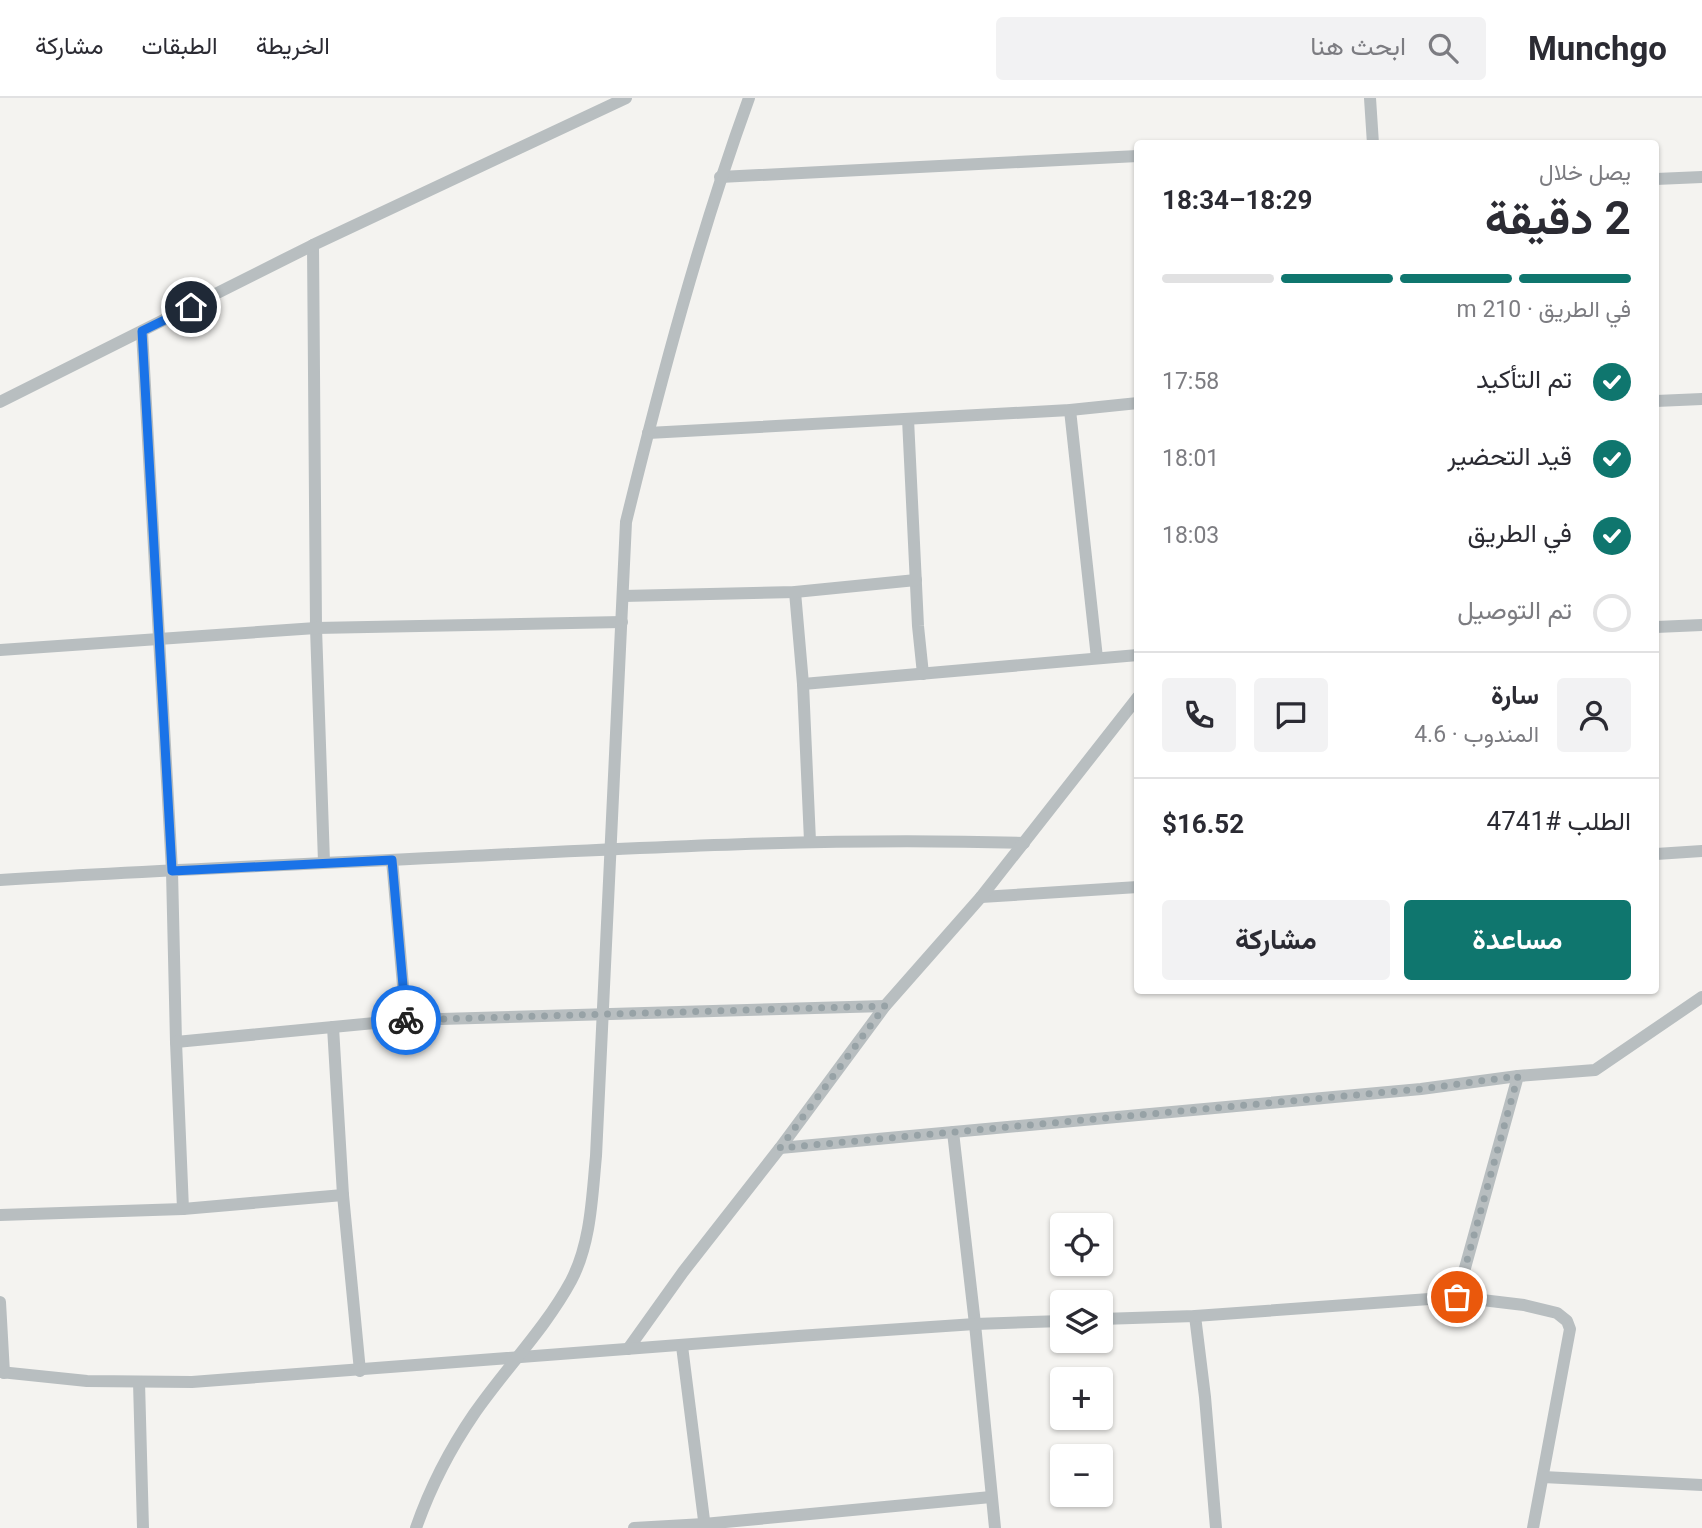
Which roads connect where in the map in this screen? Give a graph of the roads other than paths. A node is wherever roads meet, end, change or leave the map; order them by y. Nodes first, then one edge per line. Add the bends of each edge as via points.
1 (625, 98) edge
2 (749, 98) edge
3 (1370, 98) edge
4 (1373, 140) edge
5 (1134, 156) edge
6 (720, 177) junction
7 (1702, 177) edge
8 (1659, 179) edge
9 (313, 245) junction
10 (142, 331) junction
11 (1702, 399) edge
12 (1659, 401) edge
13 (0, 402) edge
14 (1134, 403) edge
15 (1070, 410) junction
16 (908, 419) junction
17 (648, 433) junction
18 (916, 580) junction
19 (794, 592) junction
20 (623, 596) junction
21 (622, 622) junction
22 (1702, 625) edge
23 (1659, 627) edge
24 (316, 628) junction
25 (158, 639) junction
26 (0, 650) edge
27 (1134, 655) edge
28 (1097, 658) junction
29 (923, 674) junction
30 (803, 684) junction
31 (1134, 702) edge
32 (810, 841) junction
33 (1024, 843) junction
34 (611, 849) junction
35 (1702, 851) edge
36 (1659, 854) edge
37 (392, 860) junction
38 (324, 862) junction
39 (172, 871) junction
40 (0, 880) edge
41 (1134, 887) edge
42 (981, 897) junction
43 (1702, 997) edge
44 (885, 1006) junction
45 (603, 1014) junction
46 (406, 1020) junction
47 (332, 1027) junction
48 (176, 1042) junction
49 (1518, 1076) junction
50 (953, 1132) junction
51 (780, 1148) junction
52 (343, 1195) junction
53 (183, 1209) junction
54 (0, 1215) edge
55 (1457, 1297) junction
56 (0, 1302) edge
57 (1195, 1316) junction
58 (1113, 1319) edge
59 (1050, 1321) edge
60 (975, 1324) junction
61 (682, 1346) junction
62 (628, 1349) junction
63 (518, 1358) junction
64 (360, 1371) junction
65 (2, 1372) edge
66 (139, 1382) junction
67 (1543, 1477) junction
68 (1702, 1485) edge
69 (991, 1497) junction
70 (704, 1526) edge
71 (143, 1528) edge
72 (416, 1528) edge
73 (634, 1528) edge
74 (995, 1528) edge
75 (1216, 1528) edge
76 (1533, 1528) edge

1 - 9 street
2 - 6 street
3 - 4 street
5 - 6 street
6 - 17 street
7 - 8 street
9 - 10 street
9 - 24 street
10 - 13 street
10 - 25 street
11 - 12 street
14 - 15 street
15 - 16 street
15 - 28 street
16 - 17 street
16 - 18 street
17 - 20 street via 626,522
18 - 19 street
18 - 29 street
19 - 20 street
19 - 30 street
20 - 21 street
21 - 24 street
21 - 34 street
22 - 23 street
24 - 25 street
24 - 38 street
25 - 26 street
25 - 39 street
27 - 28 street
28 - 29 street
29 - 30 street
30 - 32 street
31 - 33 street
32 - 33 street
32 - 34 street
33 - 42 street
34 - 37 street
34 - 45 street
35 - 36 street
37 - 38 street
37 - 46 street
38 - 39 street
39 - 40 street
39 - 48 street
41 - 42 street
42 - 44 street
43 - 49 street via 1595,1070
44 - 45 street
44 - 51 street
45 - 46 street
45 - 63 street via 587,1232 572,1279
46 - 47 street
47 - 48 street
47 - 52 street
48 - 53 street
49 - 50 street
49 - 55 street
50 - 51 street
50 - 60 street
51 - 62 street
52 - 53 street
52 - 64 street
53 - 54 street
55 - 57 street
55 - 67 street via 1524,1305 1557,1313 1567,1321 1570,1329
56 - 65 street
57 - 58 street
57 - 75 street
59 - 60 street
60 - 61 street
60 - 69 street
61 - 62 street
61 - 70 street
62 - 63 street
63 - 64 street
63 - 72 street via 449,1455
64 - 66 street
65 - 66 street
66 - 71 street
67 - 68 street
67 - 76 street
69 - 70 street
69 - 74 street
70 - 73 street

